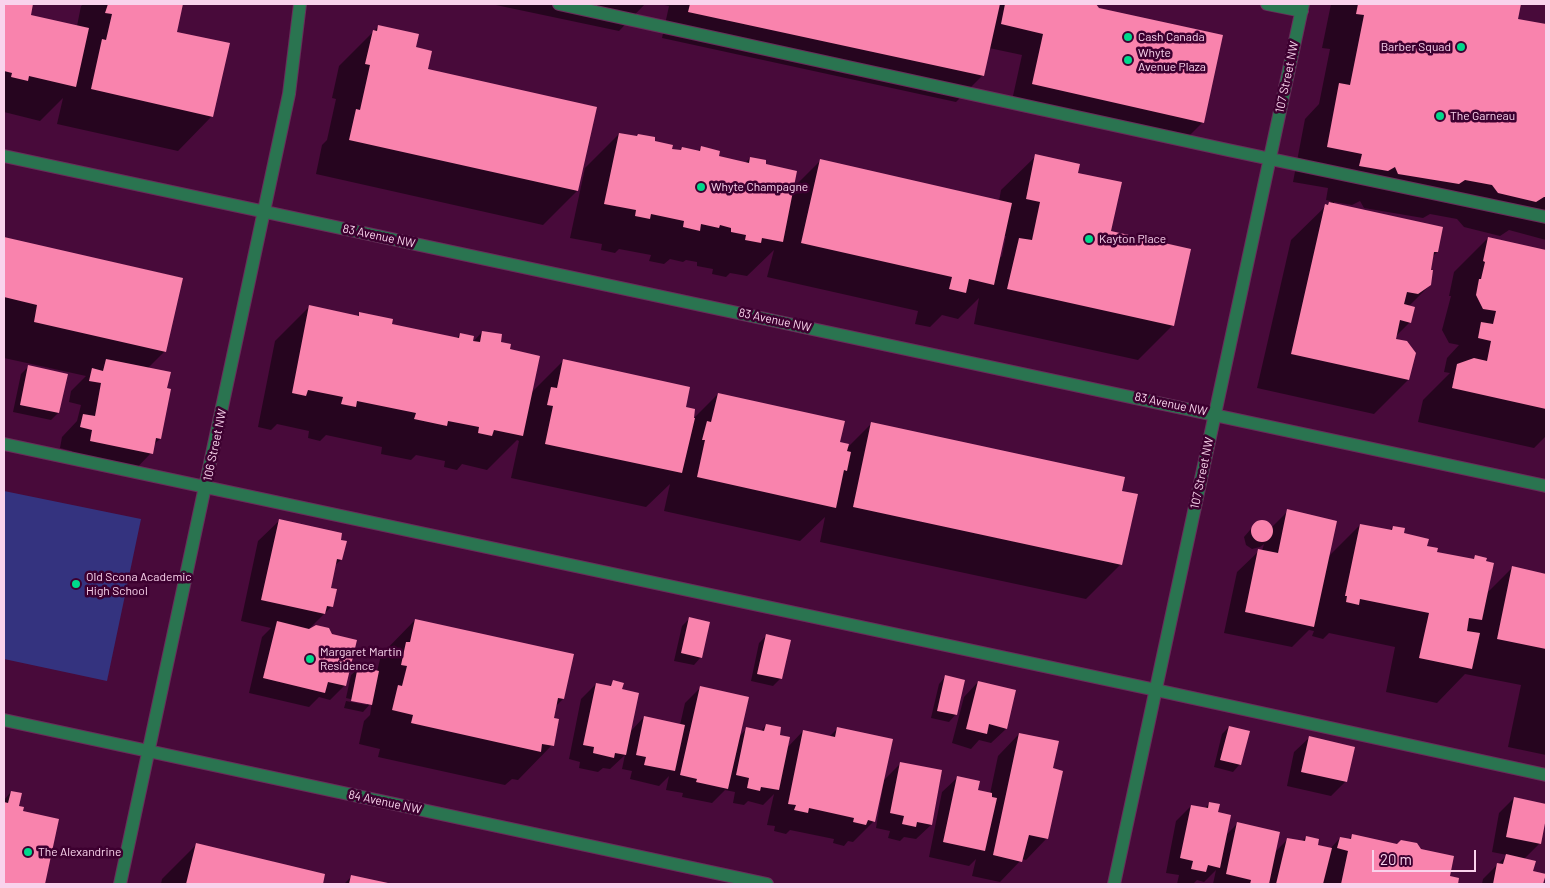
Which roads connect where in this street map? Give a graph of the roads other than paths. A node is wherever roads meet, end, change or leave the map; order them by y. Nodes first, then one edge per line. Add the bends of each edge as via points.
1 (300, 4) edge
2 (559, 4) edge
3 (1267, 4) edge
4 (1302, 7) edge
5 (4, 156) edge
6 (1270, 159) junction
7 (265, 212) junction
8 (1546, 217) edge
9 (1215, 414) junction
10 (4, 444) edge
11 (1546, 486) edge
12 (206, 488) junction
13 (1156, 690) junction
14 (4, 720) edge
15 (148, 751) junction
16 (1546, 775) edge
17 (120, 884) edge
18 (767, 884) edge
19 (1114, 884) edge

1 - 7 street, 106 Street NW via 290,94
2 - 6 street
3 - 4 street
4 - 6 street, 107 Street NW
5 - 7 street, 83 Avenue NW
6 - 8 street
6 - 9 street, 107 Street NW
7 - 9 street, 83 Avenue NW
7 - 12 street, 106 Street NW
9 - 11 street, 83 Avenue NW
9 - 13 street, 107 Street NW
10 - 12 street
12 - 13 street
12 - 15 street, 106 Street NW
13 - 16 street
13 - 19 street, 107 Street NW
14 - 15 street, 84 Avenue NW
15 - 17 street, 106 Street NW
15 - 18 street, 84 Avenue NW

